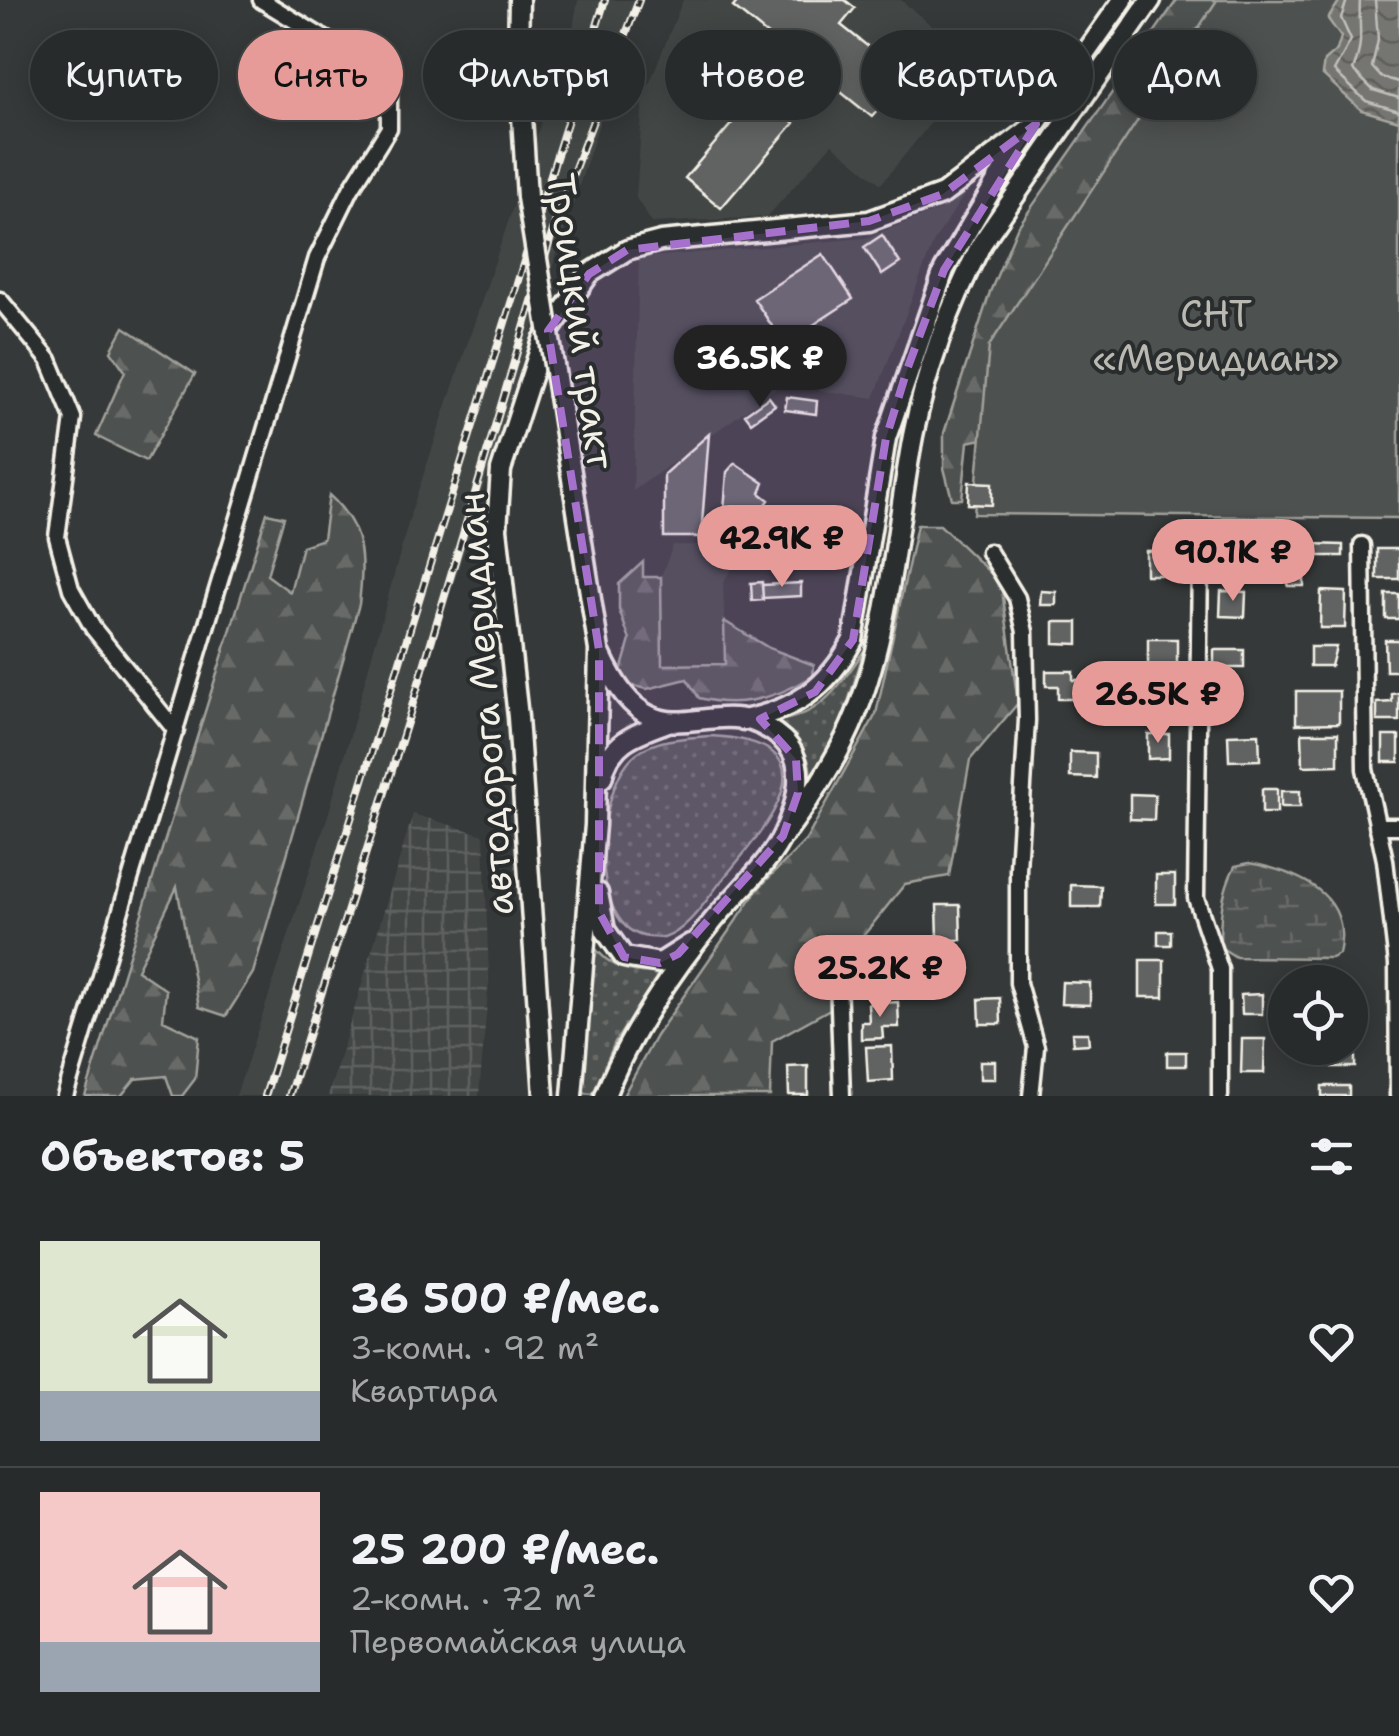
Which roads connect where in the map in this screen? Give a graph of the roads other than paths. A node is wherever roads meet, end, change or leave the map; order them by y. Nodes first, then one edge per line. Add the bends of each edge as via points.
1 (261, 0) edge
2 (519, 0) edge
3 (1123, 0) edge
4 (1151, 0) edge
5 (1036, 124) junction
6 (0, 300) edge
7 (1362, 545) dead end
8 (989, 552) dead end
9 (1200, 556) dead end
10 (598, 650) junction
11 (743, 720) junction
12 (668, 722) junction
13 (176, 731) junction
14 (596, 806) junction
15 (1377, 826) junction
16 (1399, 826) edge
17 (783, 836) junction
18 (594, 848) junction
19 (698, 938) junction
20 (850, 959) dead end
21 (65, 1096) edge
22 (544, 1096) edge
23 (572, 1096) edge
24 (605, 1096) edge
25 (842, 1096) edge
26 (1032, 1096) edge
27 (1220, 1096) edge
28 (1398, 1096) edge

1 - 13 street via 366,64 389,91 389,128 317,258
2 - 10 main road, Троицкий тракт, bridge via 527,197
3 - 5 main road, автодорога Меридиан
4 - 17 main road via 964,278 926,383 875,644 852,723 823,781
5 - 11 main road, автодорога Меридиан via 964,232 919,338 886,438 853,640 816,692
5 - 22 main road, автодорога Меридиан via 943,194 868,220 661,240 627,250 588,274 544,340 501,470 497,529 518,716
6 - 13 street via 49,360 74,418 57,536 72,589 93,628
7 - 15 street via 1365,769
8 - 26 street via 1018,598 1025,632 1018,983 1035,1038
9 - 27 street via 1196,898 1220,969
10 - 12 main road, Троицкий тракт via 628,704
10 - 14 main road, Троицкий тракт
11 - 12 main road, Троицкий тракт
11 - 17 main road via 774,731 796,758 798,794
12 - 14 main road via 620,741 610,753
13 - 21 street
14 - 18 main road, Троицкий тракт
15 - 16 street
15 - 28 street via 1397,964
17 - 19 main road
18 - 19 main road via 599,912 624,957 660,963
18 - 23 main road, Троицкий тракт
19 - 24 main road
20 - 25 street via 838,978

